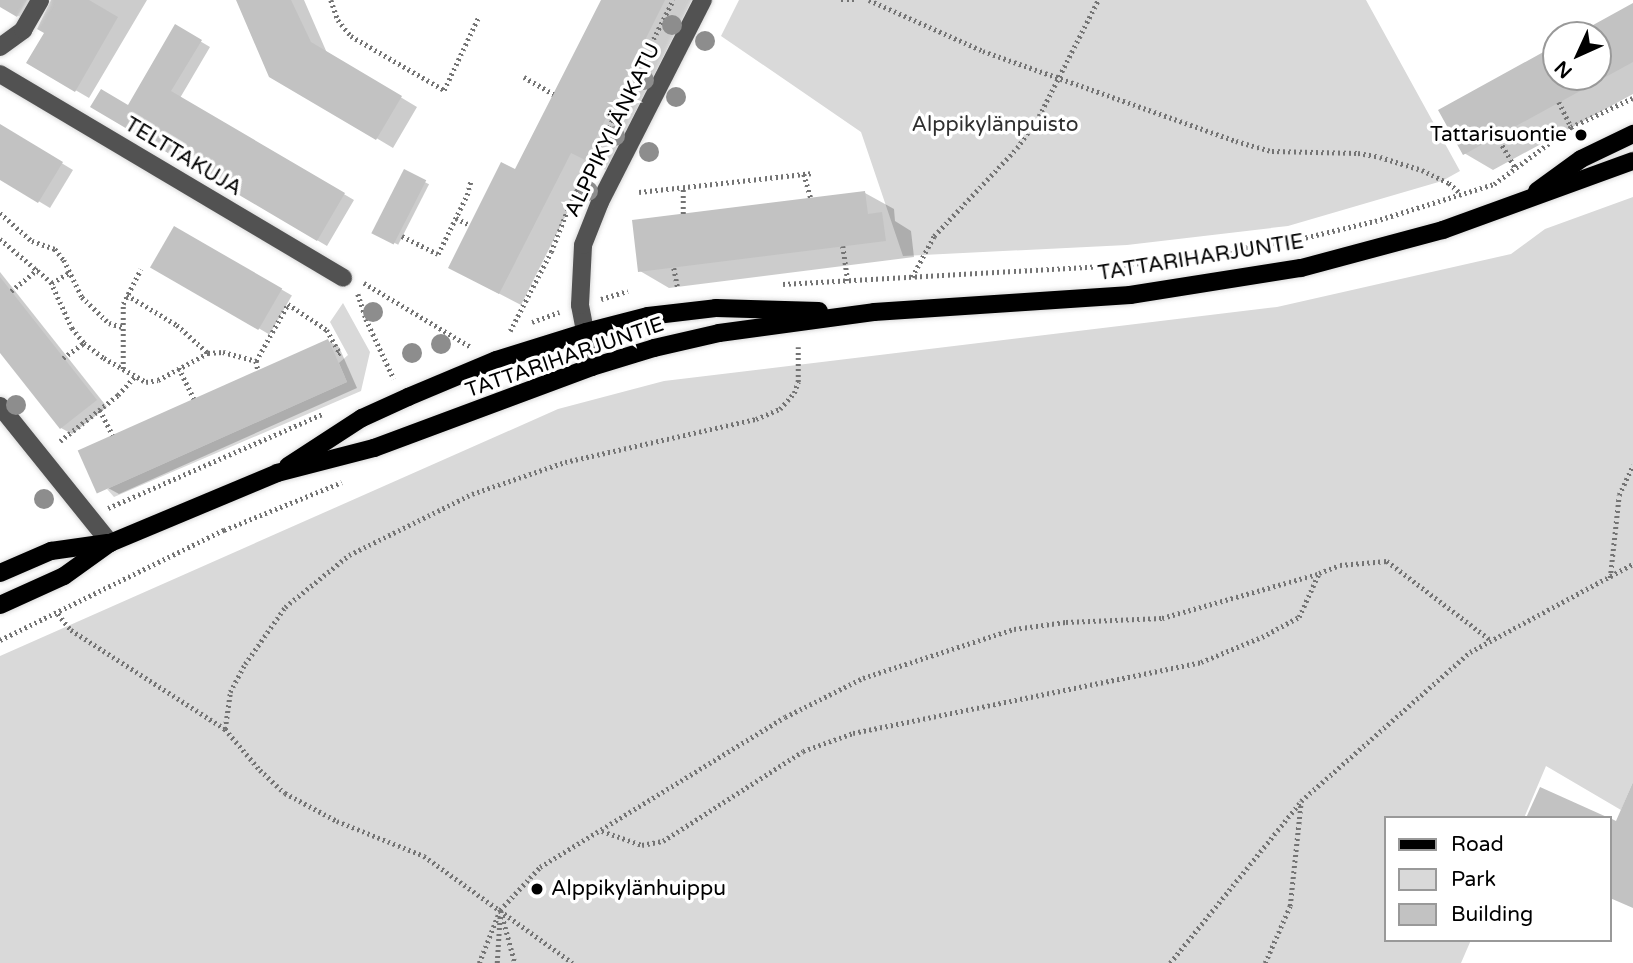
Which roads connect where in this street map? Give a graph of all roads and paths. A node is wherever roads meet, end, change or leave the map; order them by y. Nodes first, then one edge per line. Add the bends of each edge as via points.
1 (40, 0) edge
2 (331, 0) edge
3 (703, 0) edge
4 (841, 0) edge
5 (854, 0) edge
6 (869, 0) edge
7 (1098, 0) edge
8 (478, 18) dead end
9 (0, 47) edge
10 (0, 74) edge
11 (524, 77) dead end
12 (1059, 77) junction
13 (553, 94) dead end
14 (1633, 99) edge
15 (1559, 102) dead end
16 (1617, 105) junction
17 (1622, 116) dead end
18 (1569, 129) junction
19 (1633, 134) edge
20 (1497, 136) dead end
21 (1572, 140) dead end
22 (1633, 161) edge
23 (1516, 169) junction
24 (813, 173) dead end
25 (804, 174) junction
26 (471, 180) dead end
27 (683, 187) junction
28 (639, 192) dead end
29 (1461, 194) junction
30 (811, 198) dead end
31 (1526, 199) junction
32 (0, 213) edge
33 (682, 214) dead end
34 (456, 218) junction
35 (470, 225) dead end
36 (402, 236) dead end
37 (0, 239) edge
38 (844, 246) dead end
39 (674, 268) dead end
40 (38, 269) junction
41 (141, 269) dead end
42 (70, 272) junction
43 (912, 277) junction
44 (343, 278) junction
45 (848, 281) junction
46 (52, 283) junction
47 (770, 285) dead end
48 (678, 290) junction
49 (691, 290) dead end
50 (11, 291) dead end
51 (666, 291) dead end
52 (127, 295) junction
53 (874, 312) junction
54 (543, 317) dead end
55 (122, 327) junction
56 (586, 332) junction
57 (498, 336) dead end
58 (85, 343) junction
59 (811, 345) dead end
60 (798, 347) junction
61 (785, 349) dead end
62 (462, 352) dead end
63 (208, 353) junction
64 (336, 356) dead end
65 (64, 358) dead end
66 (256, 360) junction
67 (592, 367) junction
68 (179, 368) junction
69 (122, 370) junction
70 (258, 370) dead end
71 (134, 377) junction
72 (407, 377) dead end
73 (396, 382) junction
74 (383, 387) dead end
75 (194, 399) dead end
76 (0, 406) edge
77 (334, 409) dead end
78 (100, 410) junction
79 (113, 435) dead end
80 (60, 441) dead end
81 (1633, 465) edge
82 (277, 473) junction
83 (354, 478) dead end
84 (88, 516) junction
85 (110, 543) junction
86 (1633, 564) edge
87 (0, 573) edge
88 (1319, 573) junction
89 (1610, 579) junction
90 (0, 605) edge
91 (58, 614) junction
92 (0, 640) edge
93 (1492, 641) junction
94 (225, 729) junction
95 (1301, 801) junction
96 (602, 831) junction
97 (500, 910) junction
98 (479, 963) edge
99 (497, 963) edge
100 (515, 963) edge
101 (573, 963) edge
102 (1170, 963) edge
103 (1265, 963) edge

1 - 9 street via 23,30
2 - 8 path via 338,20 351,36 444,90
3 - 56 street, ALPPIKYLÄNKATU via 600,202 583,245 580,304
4 - 5 path
6 - 12 path via 982,51
7 - 12 path
10 - 44 street, TELTTAKUJA
11 - 13 path
12 - 29 path via 1272,151 1380,157 1422,170
12 - 43 path via 1017,148 934,236
14 - 16 path
15 - 18 path
16 - 17 path
16 - 18 path
18 - 21 path
18 - 23 path
19 - 31 main road, TATTARIHARJUNTIE via 1581,159
20 - 23 path
22 - 31 main road, TATTARIHARJUNTIE
23 - 29 path via 1494,184
24 - 25 path
25 - 27 path
25 - 30 path
26 - 34 path
27 - 28 path
27 - 33 path
29 - 43 path via 1295,240 1126,265
31 - 53 main road, TATTARIHARJUNTIE via 1443,230 1301,268 1130,295
32 - 42 path via 32,241 55,249
34 - 35 path
34 - 36 path via 438,254
37 - 40 path
38 - 45 path
39 - 48 path
40 - 46 path
40 - 50 path
41 - 52 path
42 - 46 path
42 - 55 path via 82,297 109,323
43 - 45 path
44 - 62 path via 364,283 472,348
44 - 73 path via 357,291
45 - 47 path
46 - 58 path via 72,328
48 - 49 path
48 - 51 path
52 - 55 path
52 - 63 path via 177,326
53 - 56 main road, TATTARIHARJUNTIE via 716,308 648,316
53 - 67 main road, TATTARIHARJUNTIE via 719,333
54 - 57 path
55 - 69 path
56 - 67 street, ALPPIKYLÄNKATU
56 - 82 main road, TATTARIHARJUNTIE via 496,360 362,418
58 - 65 path
58 - 69 path
59 - 60 path
60 - 61 path
60 - 94 path via 798,382 780,409 756,419 565,462 472,494 349,555 285,607 230,692
63 - 66 path
63 - 68 path
64 - 66 path via 340,353 327,330 288,304
66 - 70 path
67 - 82 main road, TATTARIHARJUNTIE via 374,448
68 - 71 path via 158,380
68 - 75 path
69 - 71 path
71 - 78 path
72 - 73 path
73 - 74 path
76 - 84 street
77 - 84 path
78 - 79 path
78 - 80 path
81 - 89 path via 1619,495
82 - 85 main road, TATTARIHARJUNTIE
83 - 91 path via 224,530
84 - 85 street
85 - 87 main road, TATTARIHARJUNTIE via 51,551
85 - 90 main road, TATTARIHARJUNTIE via 64,576
86 - 89 path
88 - 93 path via 1340,565 1387,561
88 - 96 path via 1162,618 1014,629 863,678 785,717
88 - 96 path via 1299,617 1201,662 853,733 803,751 663,841 642,845
89 - 93 path
91 - 92 path
91 - 94 path via 71,630
93 - 95 path via 1470,652
94 - 97 path via 285,793 337,821 424,856
95 - 102 path
95 - 103 path via 1290,906
96 - 97 path via 540,867
97 - 98 path
97 - 99 path
97 - 100 path
97 - 101 path

